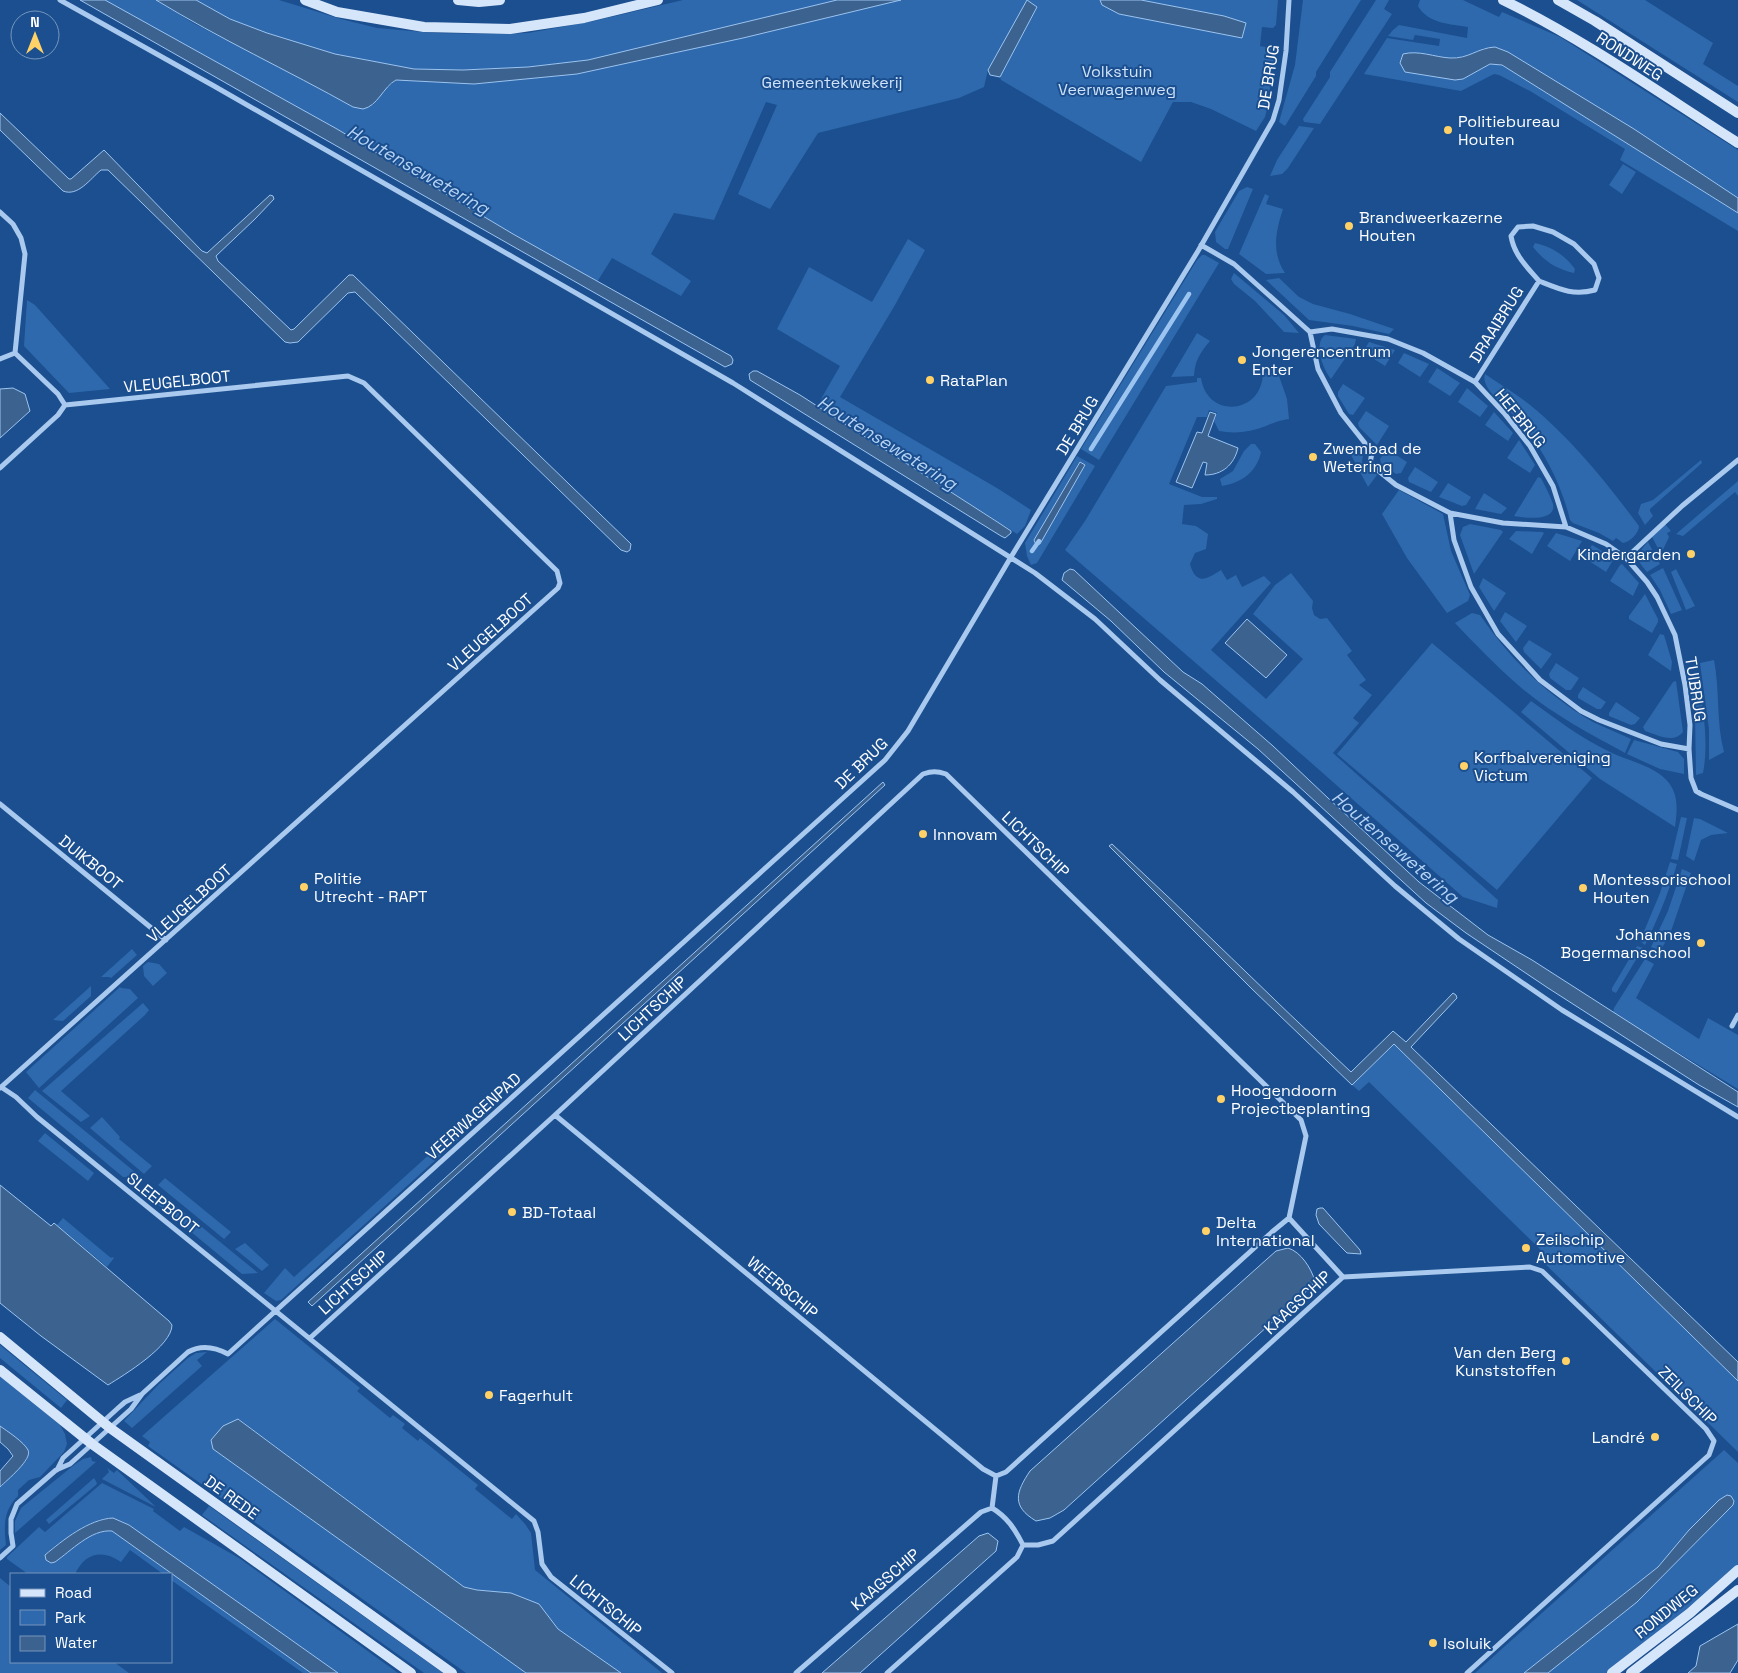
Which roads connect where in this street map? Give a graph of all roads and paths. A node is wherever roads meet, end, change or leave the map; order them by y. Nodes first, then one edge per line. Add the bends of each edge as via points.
1 (60, 0) edge
2 (305, 0) edge
3 (458, 0) edge
4 (500, 0) edge
5 (658, 0) edge
6 (1289, 0) edge
7 (1503, 0) edge
8 (1558, 0) edge
9 (1738, 113) edge
10 (1738, 143) edge
11 (0, 212) edge
12 (1201, 245) junction
13 (1539, 281) junction
14 (1310, 332) junction
15 (15, 353) junction
16 (0, 359) edge
17 (1475, 382) junction
18 (65, 405) junction
19 (1738, 460) edge
20 (0, 468) edge
21 (1450, 513) junction
22 (1566, 527) junction
23 (1011, 558) junction
24 (1626, 558) junction
25 (1689, 749) junction
26 (0, 804) edge
27 (1738, 810) edge
28 (812, 826) joint
29 (166, 940) junction
30 (1738, 1015) edge
31 (1732, 1026) dead end
32 (1, 1087) edge
33 (555, 1115) junction
34 (1738, 1117) edge
35 (1289, 1218) junction
36 (1343, 1277) junction
37 (276, 1311) junction
38 (0, 1338) edge
39 (310, 1338) junction
40 (0, 1370) edge
41 (142, 1394) junction
42 (106, 1425) junction
43 (88, 1442) junction
44 (56, 1470) junction
45 (996, 1476) junction
46 (992, 1508) junction
47 (1023, 1545) junction
48 (0, 1558) edge
49 (1738, 1570) edge
50 (1738, 1590) edge
51 (411, 1673) edge
52 (452, 1673) edge
53 (672, 1673) edge
54 (796, 1673) edge
55 (887, 1673) edge
56 (1467, 1673) edge
57 (1612, 1673) edge
58 (1632, 1673) edge

1 - 23 street via 733,382
2 - 5 main road via 337,12 424,27 510,29 584,18
3 - 4 main road
6 - 12 street, DE BRUG via 1277,112
7 - 10 main road, RONDWEG via 1585,45
8 - 9 main road, RONDWEG
11 - 15 street via 13,224 25,254
12 - 14 street via 1234,264
12 - 23 street, DE BRUG
13 - 13 street, DRAAIBRUG via 1560,290 1582,294 1595,290 1599,278 1594,264 1574,244 1553,232 1532,226 1518,228 1512,236 1513,246 1521,262
13 - 17 street, DRAAIBRUG
14 - 17 street, HEFBRUG via 1332,329 1388,339 1422,353
14 - 21 street via 1318,368 1341,413 1372,452 1370,464 1396,485
15 - 16 street
15 - 18 street via 58,394
17 - 22 street, HEFBRUG via 1530,446 1553,486
18 - 20 street
18 - 29 street, VLEUGELBOOT via 348,376 364,383 560,577 558,588
19 - 24 street
21 - 22 street via 1508,524
21 - 25 street via 1454,540 1471,587 1498,634 1540,680 1581,711 1599,720 1661,744
22 - 24 street, TUIBRUG via 1606,544
23 - 28 street, DE BRUG via 908,732 896,748
23 - 34 street via 1095,619 1160,680 1459,939 1562,1010
24 - 25 street, TUIBRUG via 1648,582 1674,636 1685,686 1690,725
25 - 27 street, TUIBRUG via 1691,778 1696,790
26 - 29 street, DUIKBOOT
28 - 37 street, VEERWAGENPAD
29 - 32 street, VLEUGELBOOT
30 - 31 street
32 - 37 street, SLEEPBOOT
33 - 35 street, LICHTSCHIP via 923,774 938,771 946,774 994,820 1301,1120 1306,1136
33 - 39 street, LICHTSCHIP
33 - 45 street, WEERSCHIP
35 - 36 street, KAAGSCHIP
35 - 45 street via 1006,1472
36 - 47 street, KAAGSCHIP via 1053,1541
36 - 56 street, ZEILSCHIP via 1530,1267 1542,1271 1714,1440 1709,1455
37 - 39 street, SLEEPBOOT
37 - 41 street, VEERWAGENPAD via 228,1354 210,1347 192,1350
38 - 42 main road, DE REDE
39 - 53 street, LICHTSCHIP via 534,1521 542,1564 551,1577
40 - 43 main road
41 - 42 street, VEERWAGENPAD via 131,1408
41 - 42 street, VEERWAGENPAD via 125,1402
42 - 43 street
42 - 43 street
42 - 52 main road, DE REDE
43 - 44 street via 63,1458
43 - 44 street via 70,1464
43 - 51 main road
44 - 48 street via 16,1504 10,1518 14,1546
45 - 46 street
46 - 47 street via 1012,1525
46 - 54 street, KAAGSCHIP via 980,1512
47 - 55 street via 1017,1557
49 - 57 main road, RONDWEG via 1690,1613
50 - 58 main road, RONDWEG

